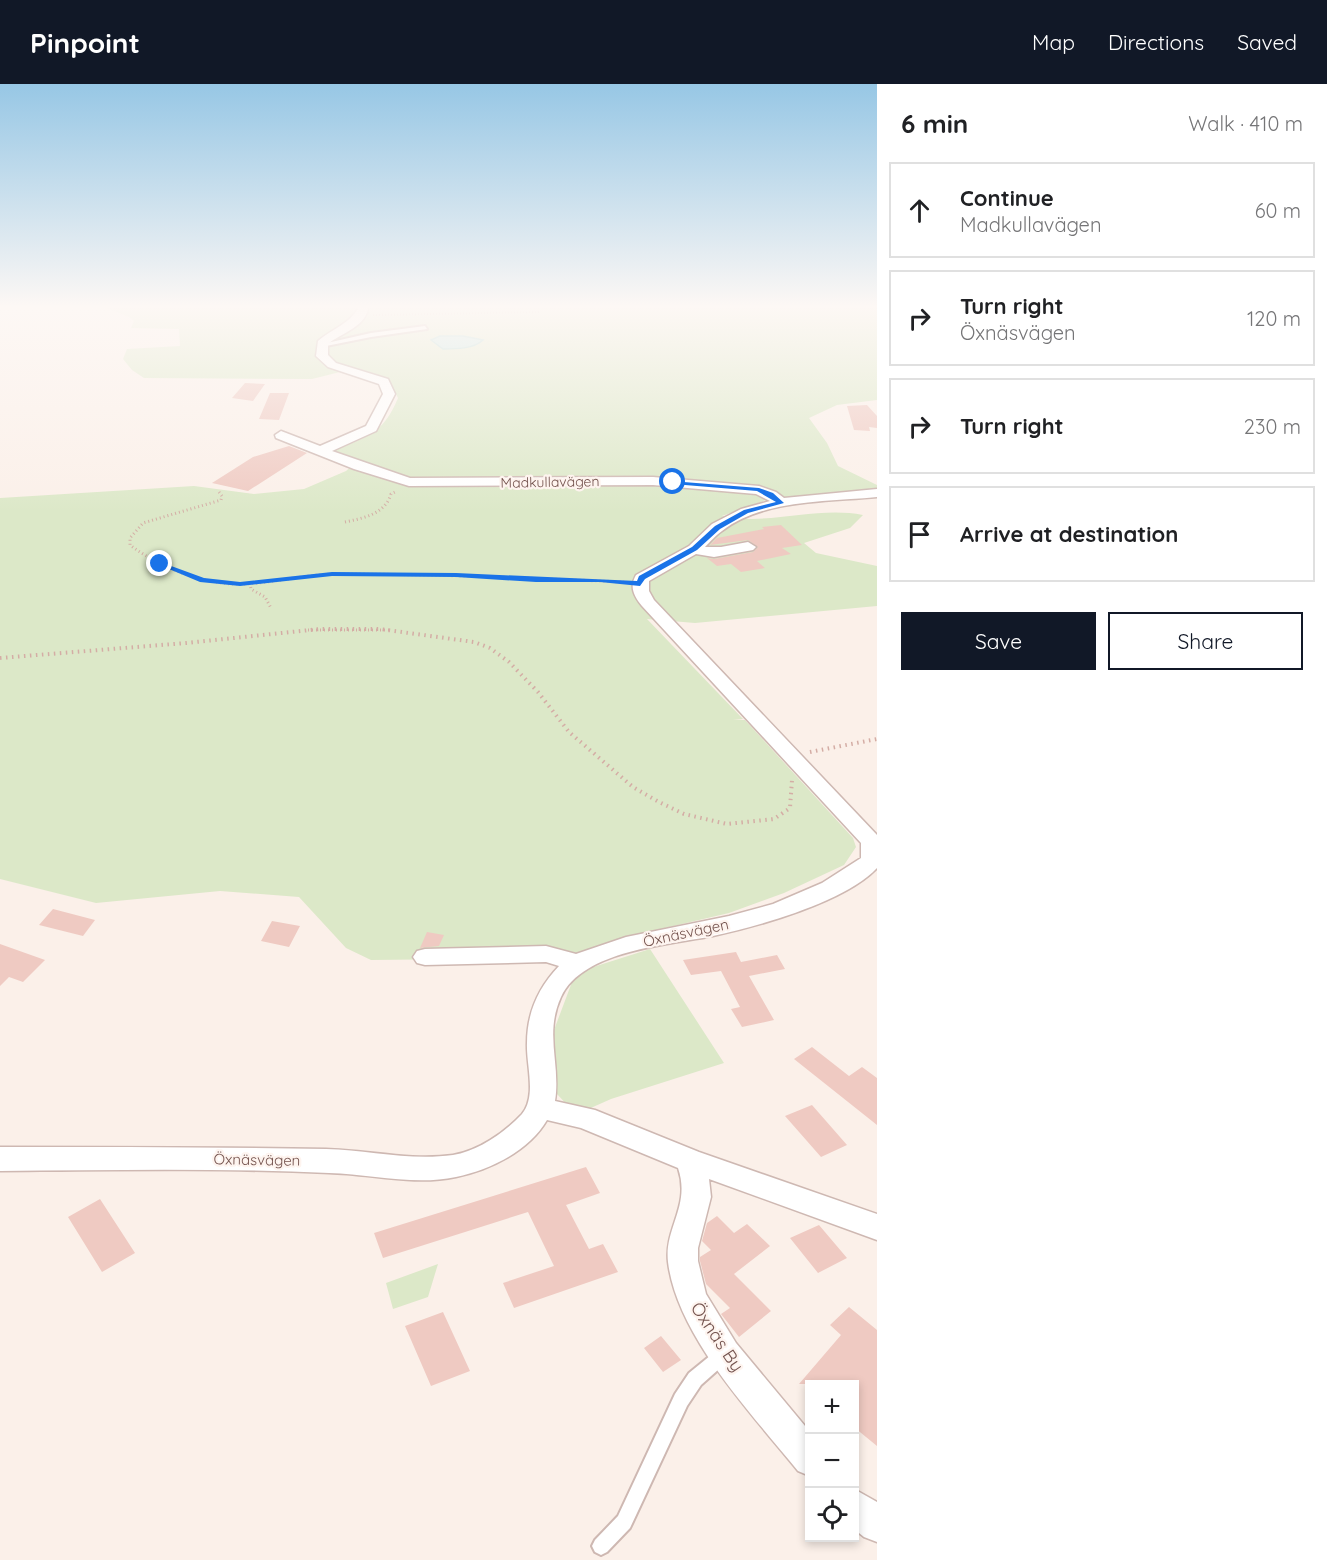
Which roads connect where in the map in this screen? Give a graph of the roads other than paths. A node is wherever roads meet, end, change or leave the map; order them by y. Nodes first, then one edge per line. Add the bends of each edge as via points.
1 (359, 374) edge
2 (281, 435) dead end
3 (320, 452) junction
4 (877, 493) edge
5 (781, 503) junction
6 (748, 547) dead end
7 (694, 549) junction
8 (875, 860) edge
9 (425, 957) dead end
10 (577, 963) junction
11 (540, 1108) junction
12 (0, 1159) edge
13 (689, 1160) junction
14 (877, 1227) edge
15 (725, 1354) junction
16 (805, 1453) edge
17 (859, 1509) edge
18 (877, 1524) edge
19 (601, 1546) dead end

1 - 3 street via 384,382 389,394 371,428
2 - 3 street, Madkullavägen
3 - 5 street, Madkullavägen via 409,482 673,482 759,490
4 - 5 street
5 - 7 street via 746,512 717,527
6 - 7 street via 718,552
7 - 8 street, Öxnäsvägen via 642,578 640,590 871,841
8 - 10 street, Öxnäsvägen via 836,885 774,912 620,947
9 - 10 street via 546,954
10 - 11 street, Öxnäsvägen via 564,974 543,1008 539,1029 543,1091
11 - 12 street, Öxnäsvägen via 530,1124 491,1154 450,1167 157,1157
11 - 13 street via 585,1118
13 - 14 street
13 - 15 street, Öxnäs By via 697,1197 683,1248 685,1273 691,1298
15 - 16 street, Öxnäs By
15 - 19 lane via 695,1379 681,1400 624,1522
17 - 18 street

